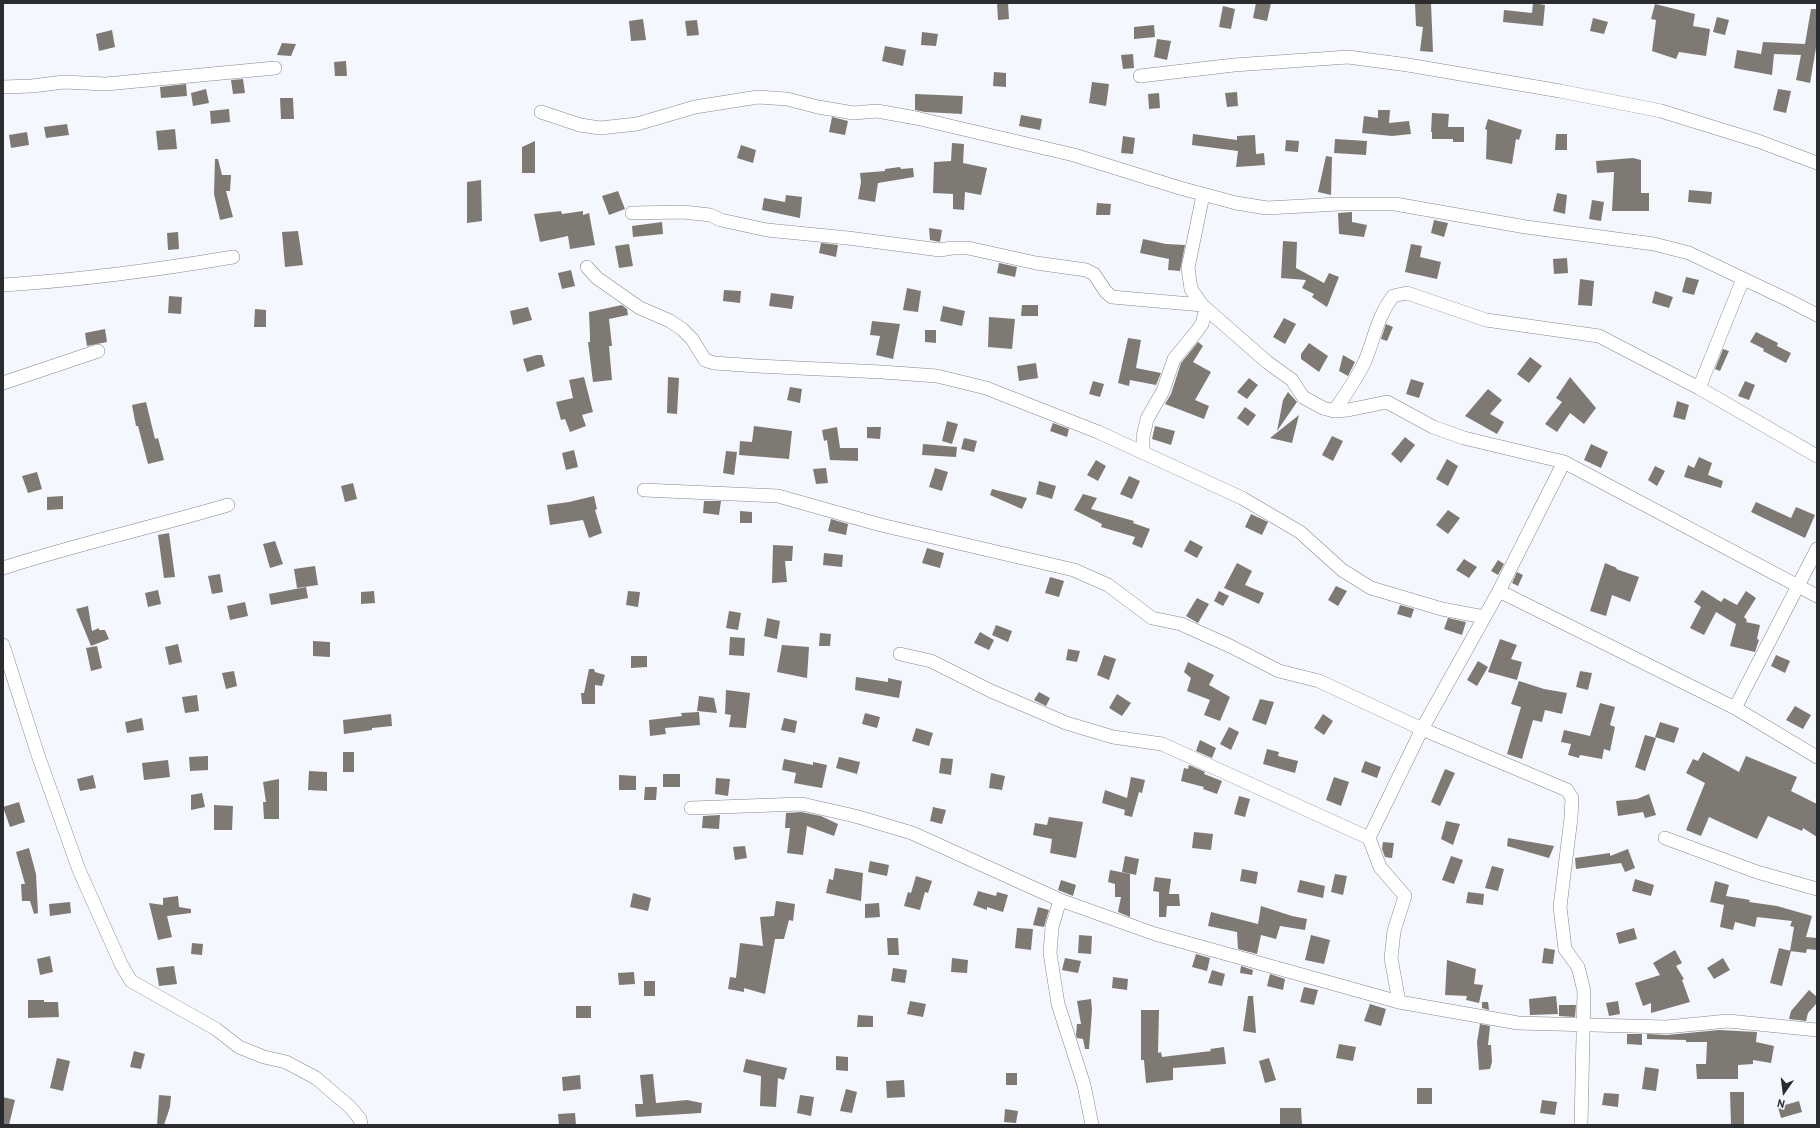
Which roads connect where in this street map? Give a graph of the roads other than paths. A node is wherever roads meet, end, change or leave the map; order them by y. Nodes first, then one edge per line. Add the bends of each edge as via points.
1 (275, 68) dead end
2 (1140, 76) dead end
3 (3, 87) edge
4 (541, 112) dead end
5 (1817, 163) edge
6 (1202, 194) junction
7 (632, 212) dead end
8 (233, 256) dead end
9 (587, 266) dead end
10 (1742, 279) junction
11 (3, 285) edge
12 (1204, 307) junction
13 (1817, 315) edge
14 (98, 351) dead end
15 (3, 383) edge
16 (1699, 388) junction
17 (1334, 411) junction
18 (1143, 452) junction
19 (1817, 456) edge
20 (1564, 462) junction
21 (644, 490) dead end
22 (228, 505) dead end
23 (1817, 549) edge
24 (3, 568) edge
25 (1799, 587) junction
26 (1499, 591) junction
27 (1817, 596) edge
28 (1484, 617) junction
29 (3, 646) edge
30 (900, 654) dead end
31 (1735, 708) junction
32 (1422, 729) junction
33 (1817, 757) edge
34 (692, 808) dead end
35 (1369, 838) junction
36 (1665, 838) dead end
37 (1817, 889) edge
38 (1060, 900) junction
39 (1399, 1002) junction
40 (1582, 1024) junction
41 (1817, 1030) edge
42 (361, 1125) edge
43 (1092, 1125) edge
44 (1581, 1125) edge

1 - 3 street via 106,84 64,82
2 - 5 street via 1234,65 1348,57 1560,91 1661,112 1758,141
4 - 6 street via 600,128 637,124 695,107 758,97 787,99 854,113 877,111 916,118 1074,155
6 - 10 street via 1268,208 1395,204 1526,227 1654,244 1689,253
6 - 12 street via 1188,268 1191,289
7 - 12 street via 690,212 767,230 940,250 968,248 1036,263 1086,270 1094,274 1112,297
8 - 11 street via 163,269
9 - 18 street via 597,278 640,308 682,328 705,360 714,363 937,376 986,388
10 - 13 street
10 - 16 street
12 - 17 street via 1267,362 1292,380 1303,397
12 - 18 street via 1202,324 1174,358 1163,391 1147,419
14 - 15 street
16 - 17 street via 1599,336 1486,320 1407,294 1394,296 1383,310 1365,360 1354,382
16 - 19 street
17 - 20 street via 1387,402 1434,427 1464,438
18 - 28 street via 1242,498 1300,532 1342,570 1372,588 1442,609
20 - 25 street
20 - 26 street
21 - 32 street via 778,496 881,525 1074,570 1108,585 1152,618 1181,624 1279,671 1319,681
22 - 24 street
23 - 25 street
25 - 27 street
25 - 31 street
26 - 28 street
26 - 31 street
28 - 32 street
29 - 42 street via 79,870 131,981 216,1028 239,1047 286,1062 316,1078 350,1107 360,1119
30 - 35 street via 931,661 991,691 1066,723 1113,737 1162,744
31 - 33 street
32 - 35 street
32 - 40 street via 1567,790 1572,798 1560,907 1566,949 1578,967 1584,991
34 - 38 street via 802,804 855,816 912,833
35 - 39 street via 1380,867 1405,896 1394,931 1391,958
36 - 37 street via 1757,872
38 - 39 street via 1155,934
38 - 43 street via 1052,927 1050,953 1058,1004 1084,1085
39 - 40 street via 1518,1023
40 - 41 street via 1666,1027 1728,1021
40 - 44 street

